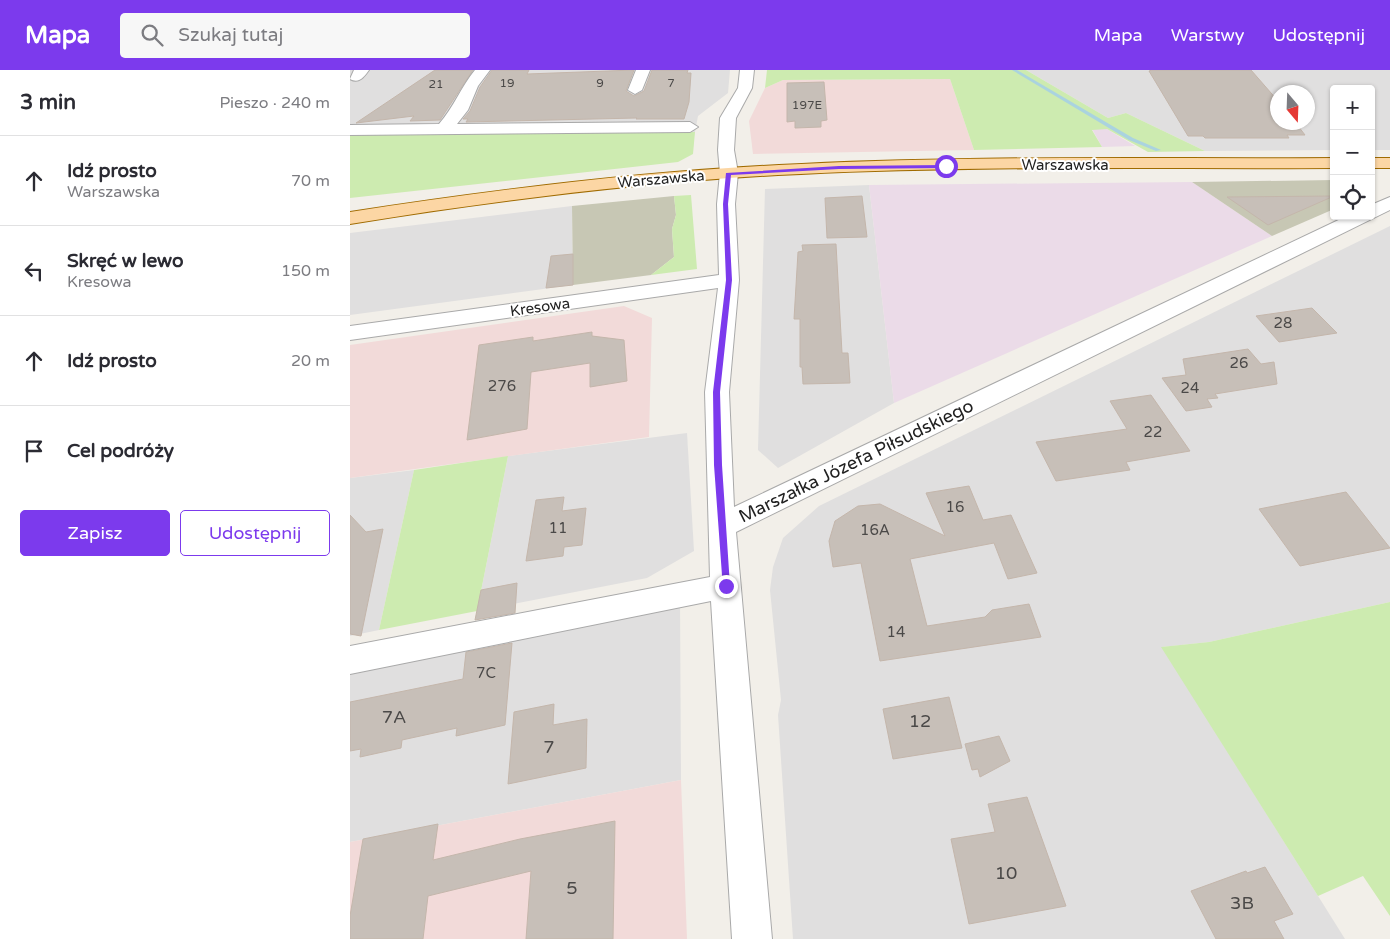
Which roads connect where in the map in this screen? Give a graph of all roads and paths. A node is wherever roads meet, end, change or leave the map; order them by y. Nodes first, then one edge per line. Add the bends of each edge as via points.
1 (483, 70) edge
2 (643, 70) edge
3 (747, 70) edge
4 (635, 90) dead end
5 (690, 127) dead end
6 (444, 129) junction
7 (350, 130) edge
8 (1330, 163) edge
9 (1375, 163) edge
10 (1390, 163) edge
11 (729, 173) junction
12 (1390, 203) edge
13 (1375, 210) edge
14 (350, 218) edge
15 (1355, 220) edge
16 (729, 280) junction
17 (350, 333) edge
18 (721, 526) junction
19 (726, 586) junction
20 (350, 660) edge
21 (752, 939) edge

1 - 6 street via 471,85 460,110
2 - 4 street
3 - 11 street via 745,88 728,118 726,150
5 - 6 street
6 - 7 street
8 - 11 main road, Warszawska via 839,167
9 - 10 main road
11 - 14 main road, Warszawska via 584,186
11 - 16 street via 726,204
12 - 13 street
15 - 18 street, Marszałka Józefa Piłsudskiego
16 - 17 street, Kresowa
16 - 18 street via 717,392
18 - 19 street, Marszałka Józefa Piłsudskiego
19 - 20 street
19 - 21 street, Marszałka Józefa Piłsudskiego

